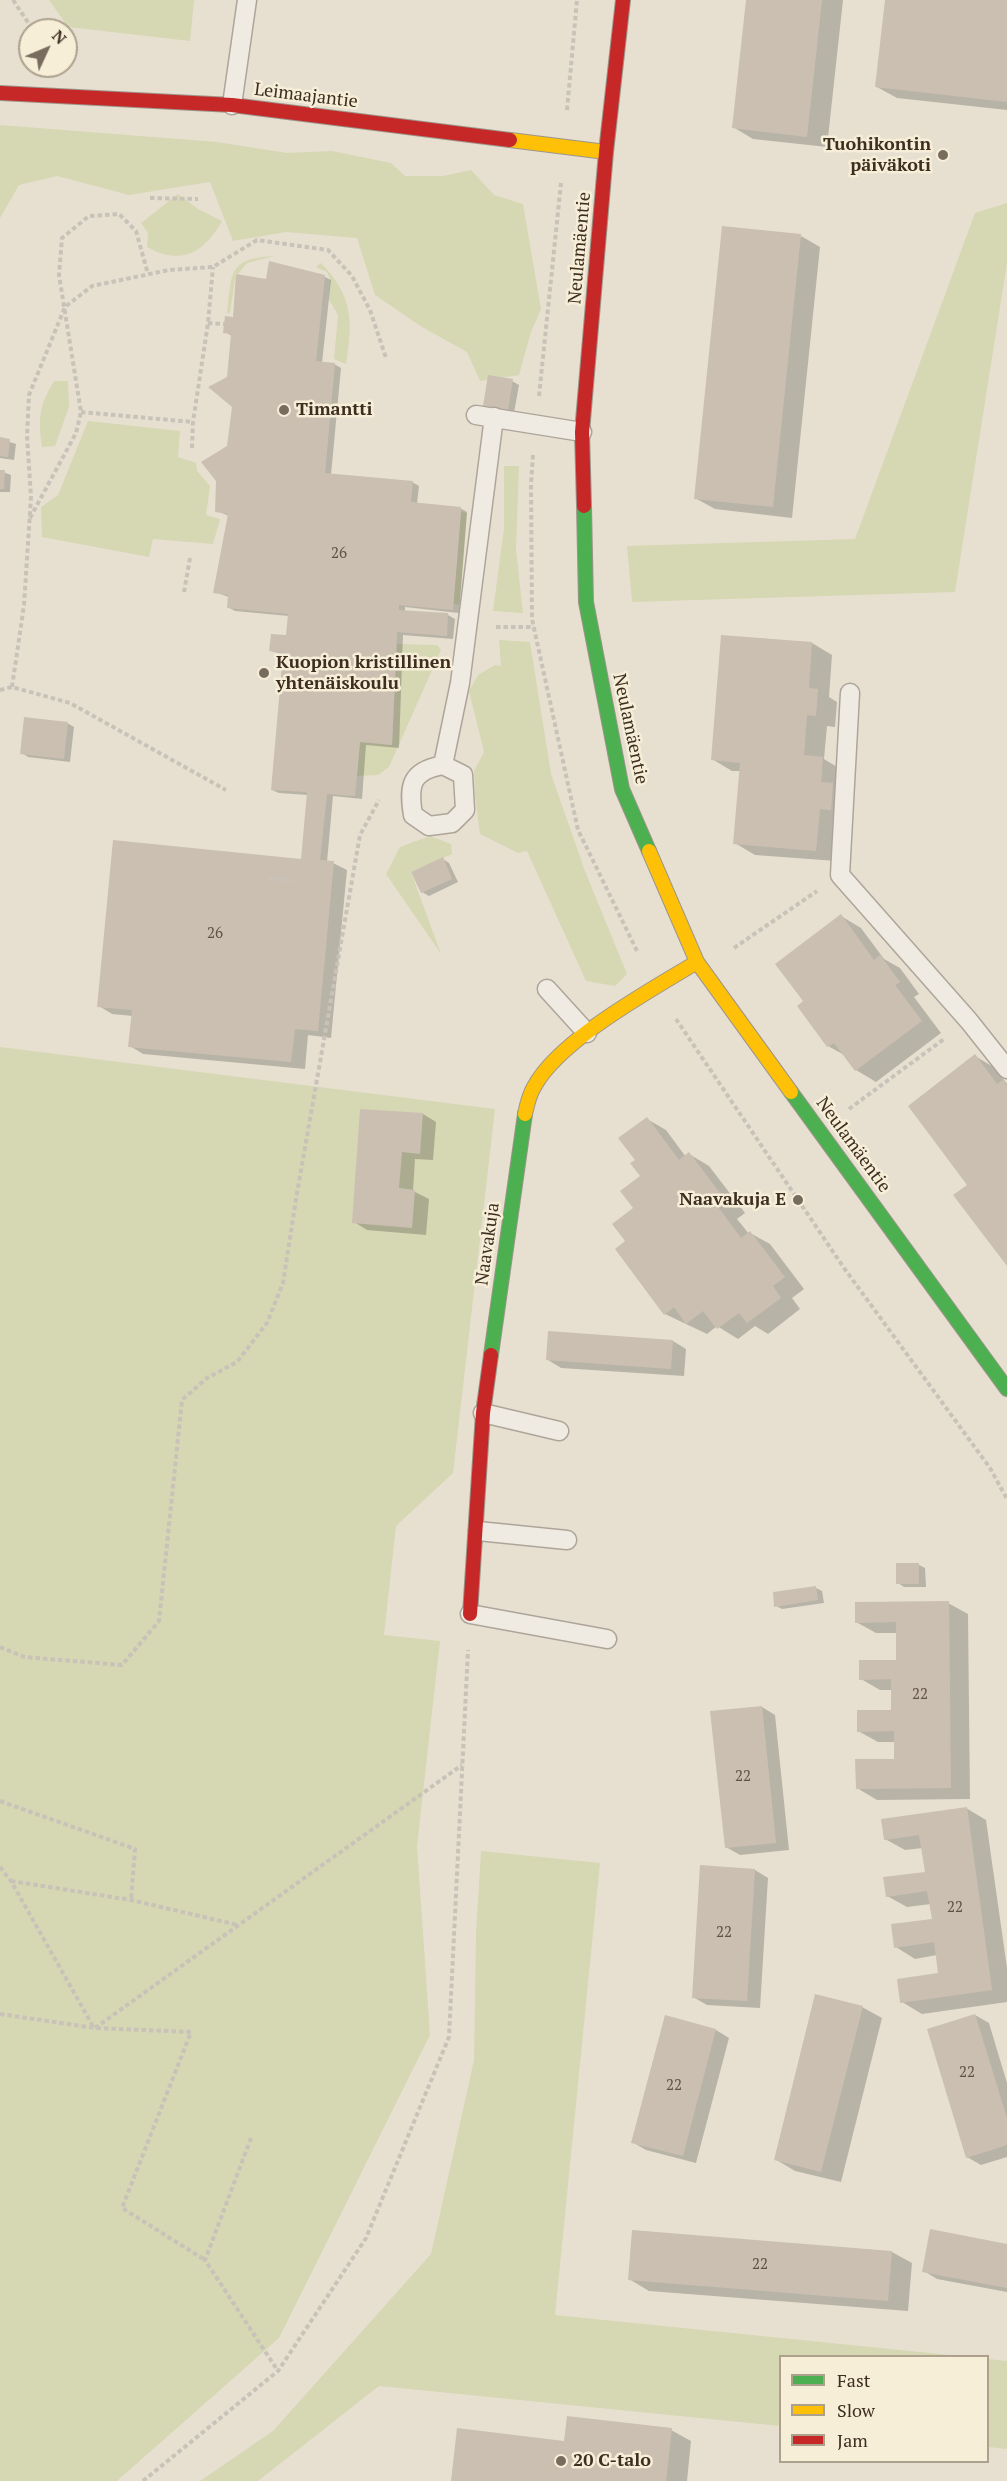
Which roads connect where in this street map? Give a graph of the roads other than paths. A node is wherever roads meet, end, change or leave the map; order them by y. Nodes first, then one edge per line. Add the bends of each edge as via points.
1 (247, 0) edge
2 (624, 0) edge
3 (0, 93) edge
4 (232, 105) junction
5 (606, 152) junction
6 (582, 432) junction
7 (850, 693) dead end
8 (443, 765) dead end
9 (697, 962) junction
10 (548, 989) dead end
11 (587, 1033) junction
12 (1007, 1069) edge
13 (1007, 1389) edge
14 (483, 1413) junction
15 (559, 1431) dead end
16 (478, 1531) junction
17 (567, 1539) dead end
18 (471, 1614) joint
19 (607, 1639) dead end

1 - 4 lane
2 - 5 street, Neulamäentie
3 - 4 street, Leimaajantie
4 - 5 street, Leimaajantie
5 - 6 street, Neulamäentie
6 - 8 lane via 485,416 460,683
6 - 9 street, Neulamäentie via 586,602 622,789
7 - 12 lane via 840,875
9 - 11 street, Naavakuja
9 - 13 street, Neulamäentie
10 - 11 lane
11 - 14 street, Naavakuja via 534,1087 524,1116
14 - 15 lane
14 - 16 street, Naavakuja
16 - 17 lane
16 - 18 street, Naavakuja
18 - 19 lane

